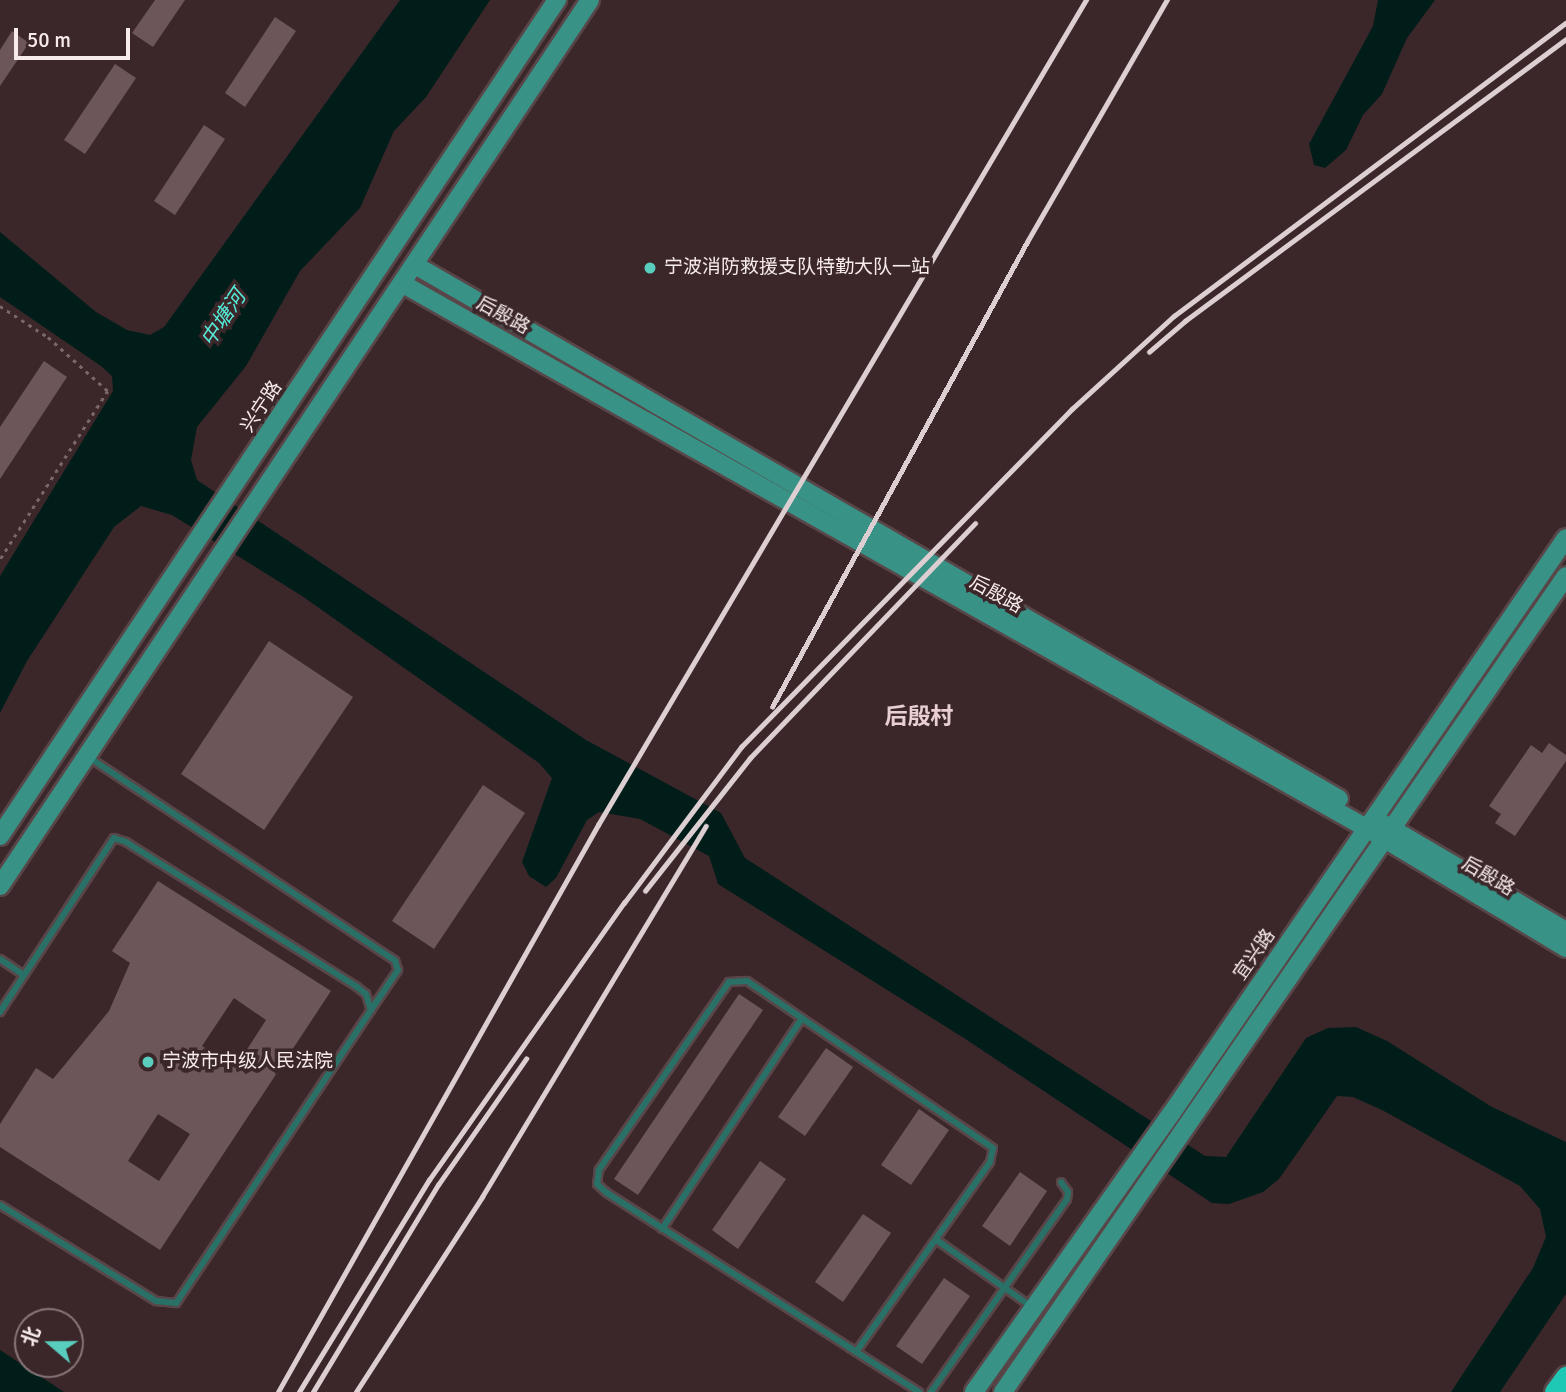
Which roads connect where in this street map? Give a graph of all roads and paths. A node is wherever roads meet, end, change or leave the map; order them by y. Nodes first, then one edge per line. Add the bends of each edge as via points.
1 (557, 0) edge
2 (590, 0) edge
3 (415, 265) junction
4 (403, 284) junction
5 (0, 306) edge
6 (1566, 538) edge
7 (0, 560) edge
8 (1566, 576) edge
9 (86, 755) junction
10 (1371, 824) junction
11 (1390, 835) junction
12 (0, 836) edge
13 (1465, 880) junction
14 (0, 886) edge
15 (1566, 931) edge
16 (1566, 948) edge
17 (0, 959) edge
18 (24, 975) junction
19 (371, 1010) junction
20 (0, 1012) edge
21 (802, 1018) junction
22 (1061, 1182) dead end
23 (0, 1205) edge
24 (662, 1228) junction
25 (937, 1241) junction
26 (1003, 1289) junction
27 (1033, 1308) junction
28 (856, 1352) junction
29 (1566, 1377) edge
30 (919, 1392) edge
31 (931, 1392) edge
32 (974, 1392) edge
33 (1003, 1392) edge
34 (1555, 1392) edge

1 - 12 main road, 兴宁路
2 - 3 main road
3 - 4 main road
3 - 10 main road, 后殷路
4 - 9 main road
4 - 10 main road, 后殷路
5 - 7 path via 48,337 108,391
6 - 10 main road, 宜兴路
8 - 11 main road
9 - 14 main road
9 - 19 lane via 396,961 398,970
10 - 11 main road, 后殷路
10 - 27 main road, 宜兴路
11 - 13 main road, 后殷路
11 - 33 main road
13 - 15 main road, 后殷路
13 - 16 main road, 后殷路
17 - 18 lane
18 - 19 lane via 109,842 120,838 356,987 366,994
18 - 20 lane
19 - 23 lane via 176,1303 156,1301
21 - 24 lane
21 - 24 lane via 747,981 729,982 599,1170 597,1184
21 - 25 lane via 991,1143 990,1162
22 - 26 lane via 1067,1199
24 - 28 lane
25 - 26 lane
25 - 28 lane
26 - 27 lane
26 - 31 lane
27 - 32 main road, 宜兴路
28 - 30 lane
29 - 34 highway

